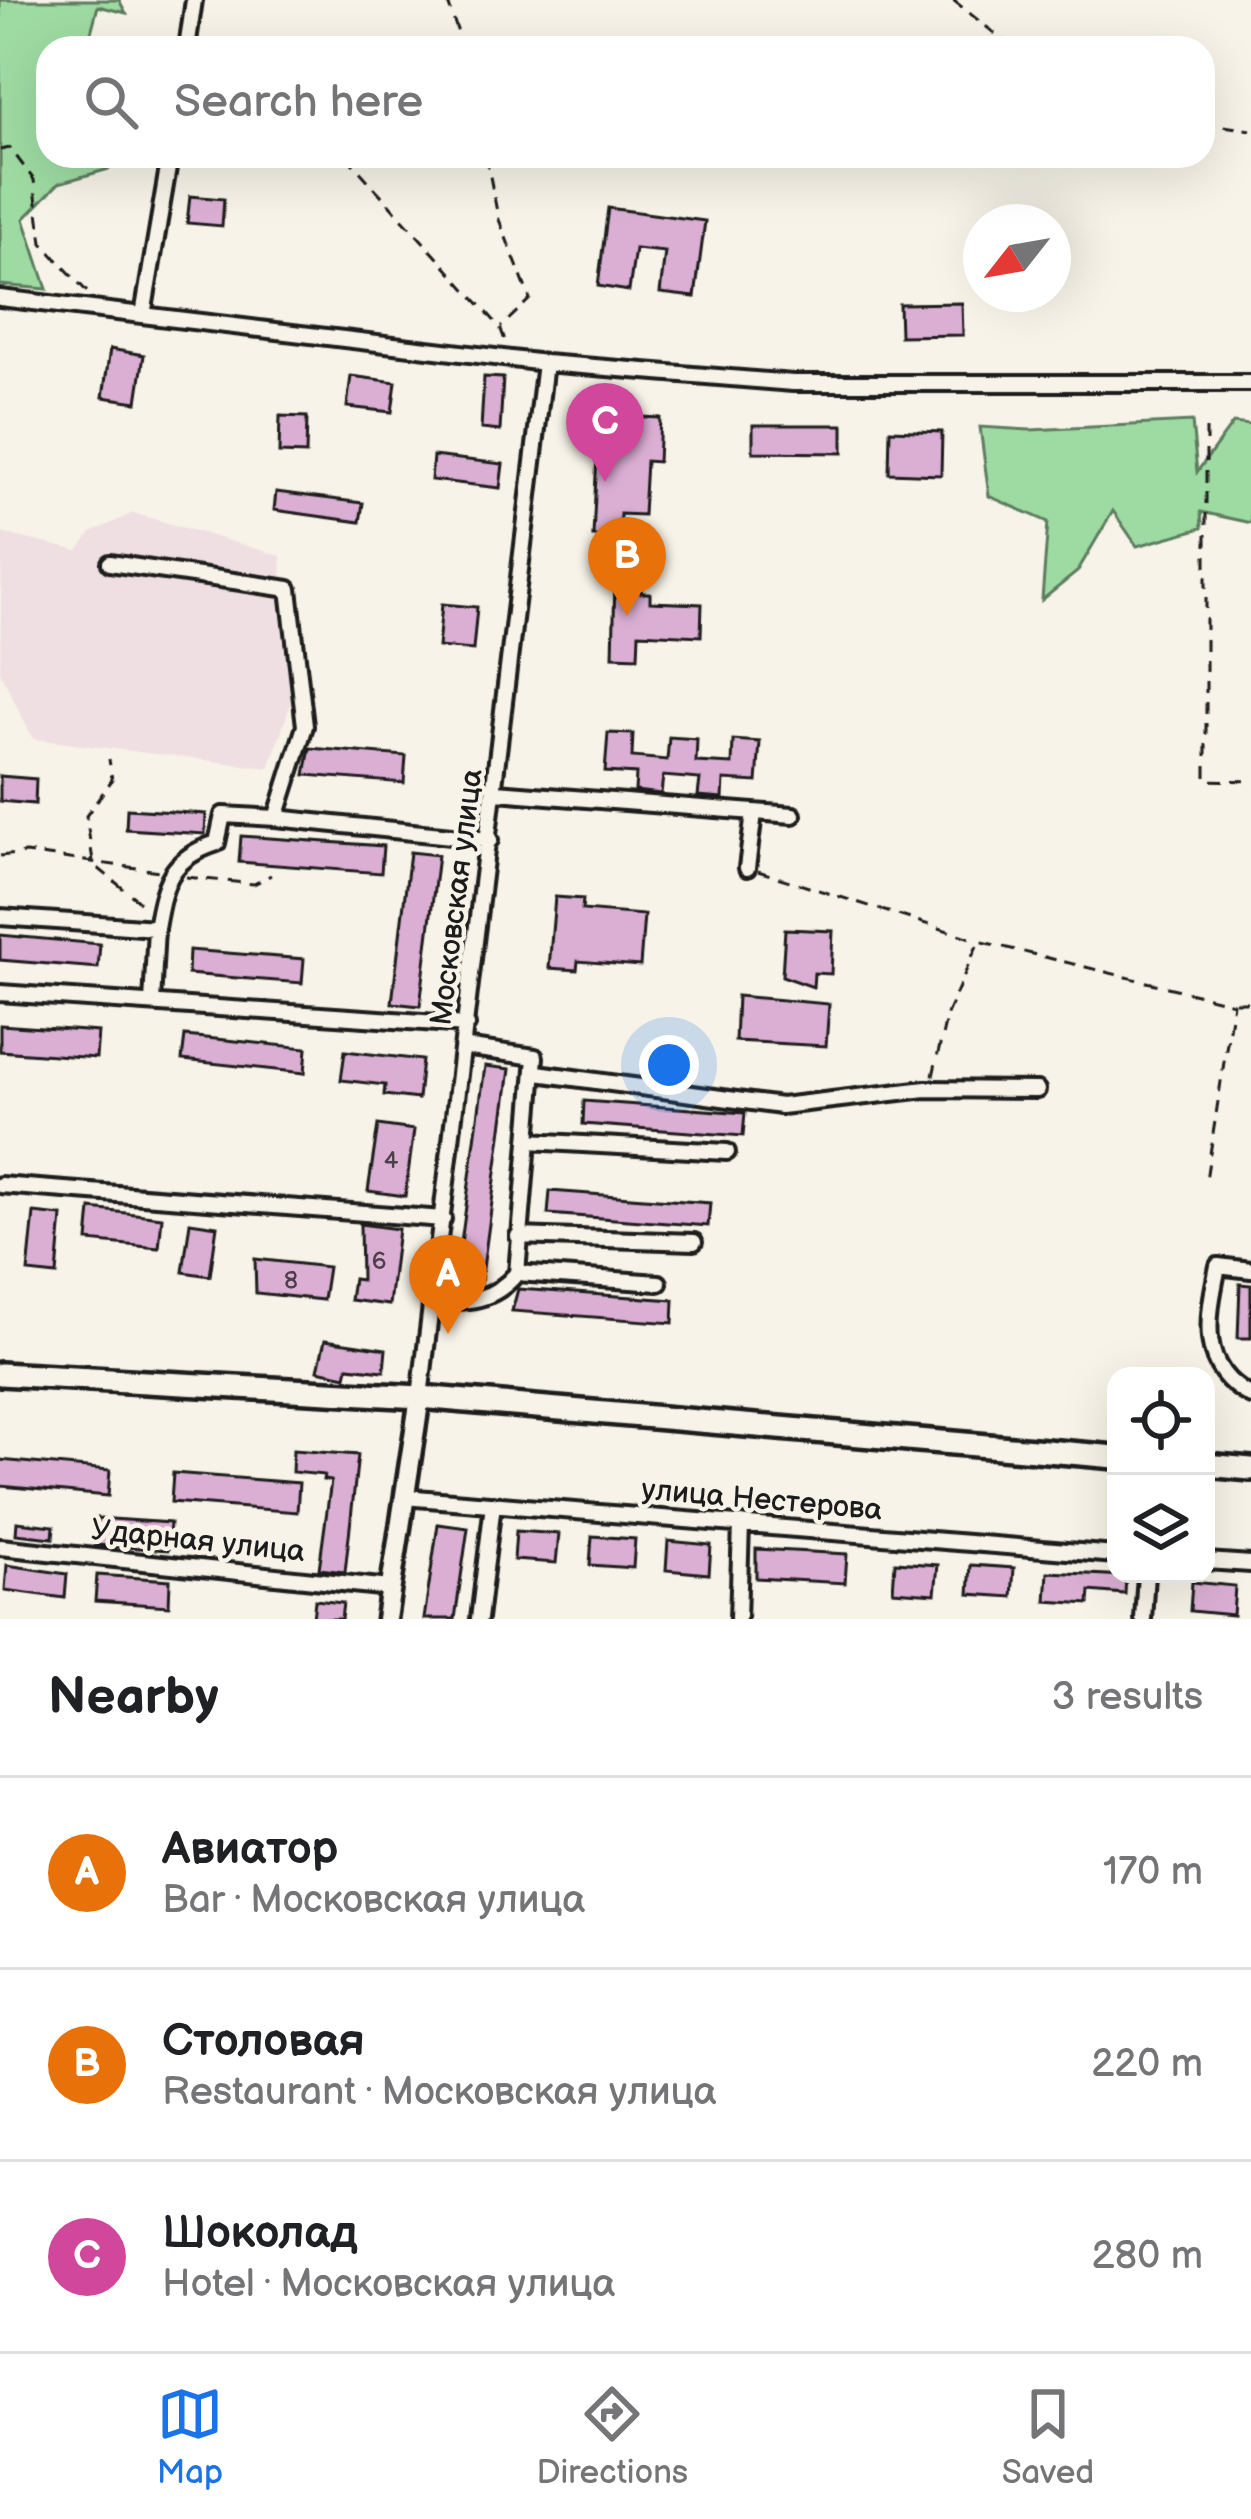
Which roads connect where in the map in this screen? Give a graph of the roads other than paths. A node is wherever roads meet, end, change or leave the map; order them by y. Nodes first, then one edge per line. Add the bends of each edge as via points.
1 (194, 0) edge
2 (189, 36) edge
3 (168, 168) edge
4 (0, 298) edge
5 (143, 315) junction
6 (545, 363) junction
7 (1251, 383) edge
8 (110, 563) dead end
9 (496, 792) junction
10 (754, 813) junction
11 (793, 815) dead end
12 (276, 818) junction
13 (490, 839) junction
14 (747, 868) road end
15 (0, 917) edge
16 (157, 921) junction
17 (0, 993) edge
18 (152, 1003) junction
19 (467, 1025) junction
20 (464, 1047) junction
21 (537, 1073) junction
22 (1037, 1090) dead end
23 (529, 1141) junction
24 (727, 1152) dead end
25 (0, 1186) edge
26 (443, 1219) junction
27 (518, 1236) junction
28 (694, 1242) dead end
29 (1251, 1270) edge
30 (517, 1273) junction
31 (659, 1283) dead end
32 (433, 1300) junction
33 (0, 1374) edge
34 (1251, 1396) edge
35 (419, 1397) junction
36 (1107, 1456) edge
37 (1215, 1466) edge
38 (1251, 1469) edge
39 (404, 1497) junction
40 (493, 1504) junction
41 (741, 1524) junction
42 (0, 1547) edge
43 (1107, 1554) edge
44 (1215, 1562) edge
45 (1251, 1564) edge
46 (1145, 1583) edge
47 (390, 1588) junction
48 (386, 1619) edge
49 (479, 1619) edge
50 (738, 1619) edge
51 (1143, 1619) edge

1 - 2 street
3 - 5 street
4 - 5 street
5 - 6 street
6 - 7 street via 794,383
6 - 9 street, Московская улица
8 - 12 street via 289,589 305,726
9 - 10 street
9 - 13 street, Московская улица
10 - 11 street
10 - 14 street
12 - 13 street
12 - 16 street via 223,815 217,843 188,853 171,873
13 - 19 street, Московская улица
15 - 16 street
16 - 18 street
17 - 18 street
18 - 19 street
19 - 20 street, Московская улица
20 - 21 street via 535,1057
20 - 26 street, Московская улица
21 - 22 street via 781,1106 930,1089
21 - 23 street
23 - 24 street
23 - 27 street
25 - 26 street
26 - 32 street, Московская улица
27 - 28 street
27 - 30 street
29 - 34 street via 1218,1266 1204,1330 1221,1368
30 - 31 street
30 - 32 street via 488,1298
32 - 35 street, Московская улица
33 - 35 highway
35 - 36 highway
35 - 39 main road
37 - 38 highway
39 - 40 street, улица Нестерова
39 - 47 main road
40 - 41 street, улица Нестерова
40 - 49 street
41 - 43 street, улица Нестерова
41 - 50 street
42 - 47 street, Ударная улица
44 - 45 street
46 - 51 street
47 - 48 main road

